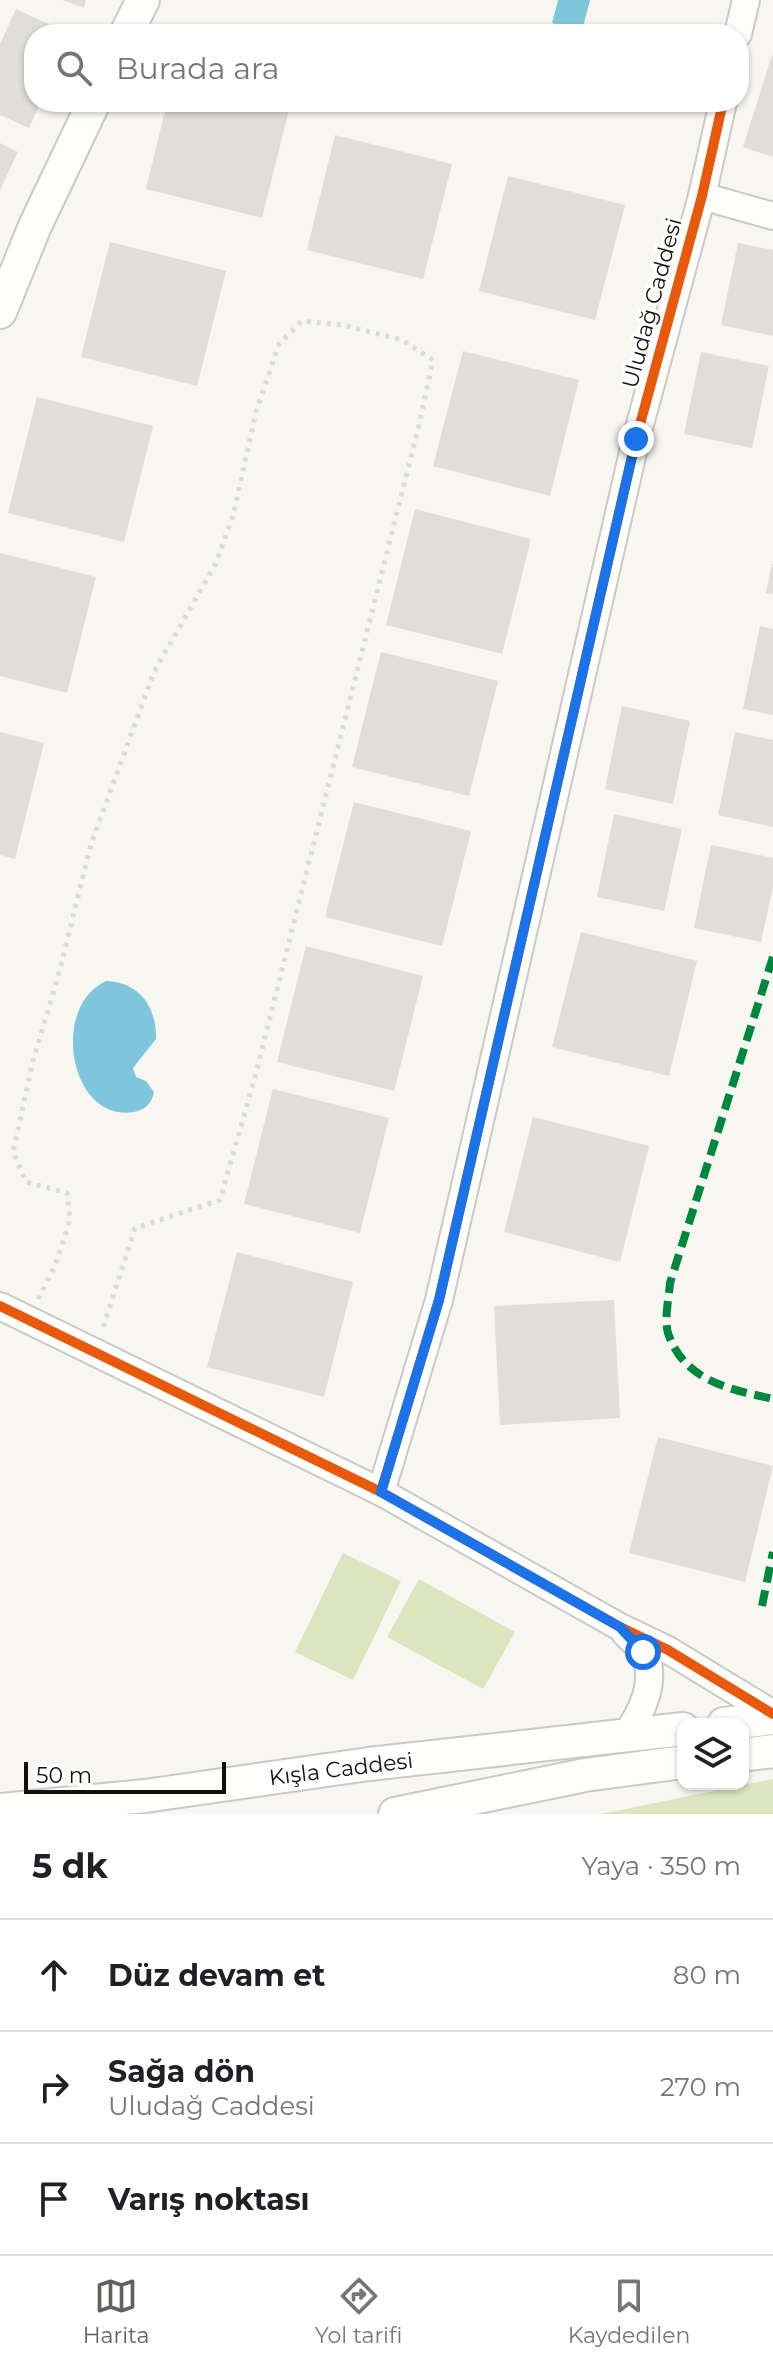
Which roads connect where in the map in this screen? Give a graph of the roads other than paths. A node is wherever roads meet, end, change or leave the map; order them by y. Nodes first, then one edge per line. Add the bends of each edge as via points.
1 (143, 0) edge
2 (746, 0) edge
3 (131, 24) edge
4 (740, 24) edge
5 (89, 112) edge
6 (721, 112) edge
7 (702, 196) junction
8 (773, 216) edge
9 (0, 312) edge
10 (0, 1306) edge
11 (381, 1492) junction
12 (620, 1627) junction
13 (773, 1716) edge
14 (749, 1720) edge
15 (677, 1730) edge
16 (625, 1736) junction
17 (773, 1751) edge
18 (749, 1754) edge
19 (677, 1763) edge
20 (122, 1799) junction
21 (0, 1810) edge
22 (74, 1814) edge
23 (395, 1814) edge

1 - 3 street
2 - 4 street
5 - 9 street
6 - 7 street, Uludağ Caddesi
7 - 8 street
7 - 11 street, Uludağ Caddesi via 636,439 439,1300
10 - 11 street
11 - 12 street
12 - 13 street via 668,1650
12 - 16 street via 643,1652 648,1668 643,1706
13 - 14 street
15 - 16 street, Kışla Caddesi
16 - 20 street, Kışla Caddesi via 369,1764
17 - 18 street
19 - 23 street via 585,1775
20 - 21 street, Kışla Caddesi
20 - 22 street

